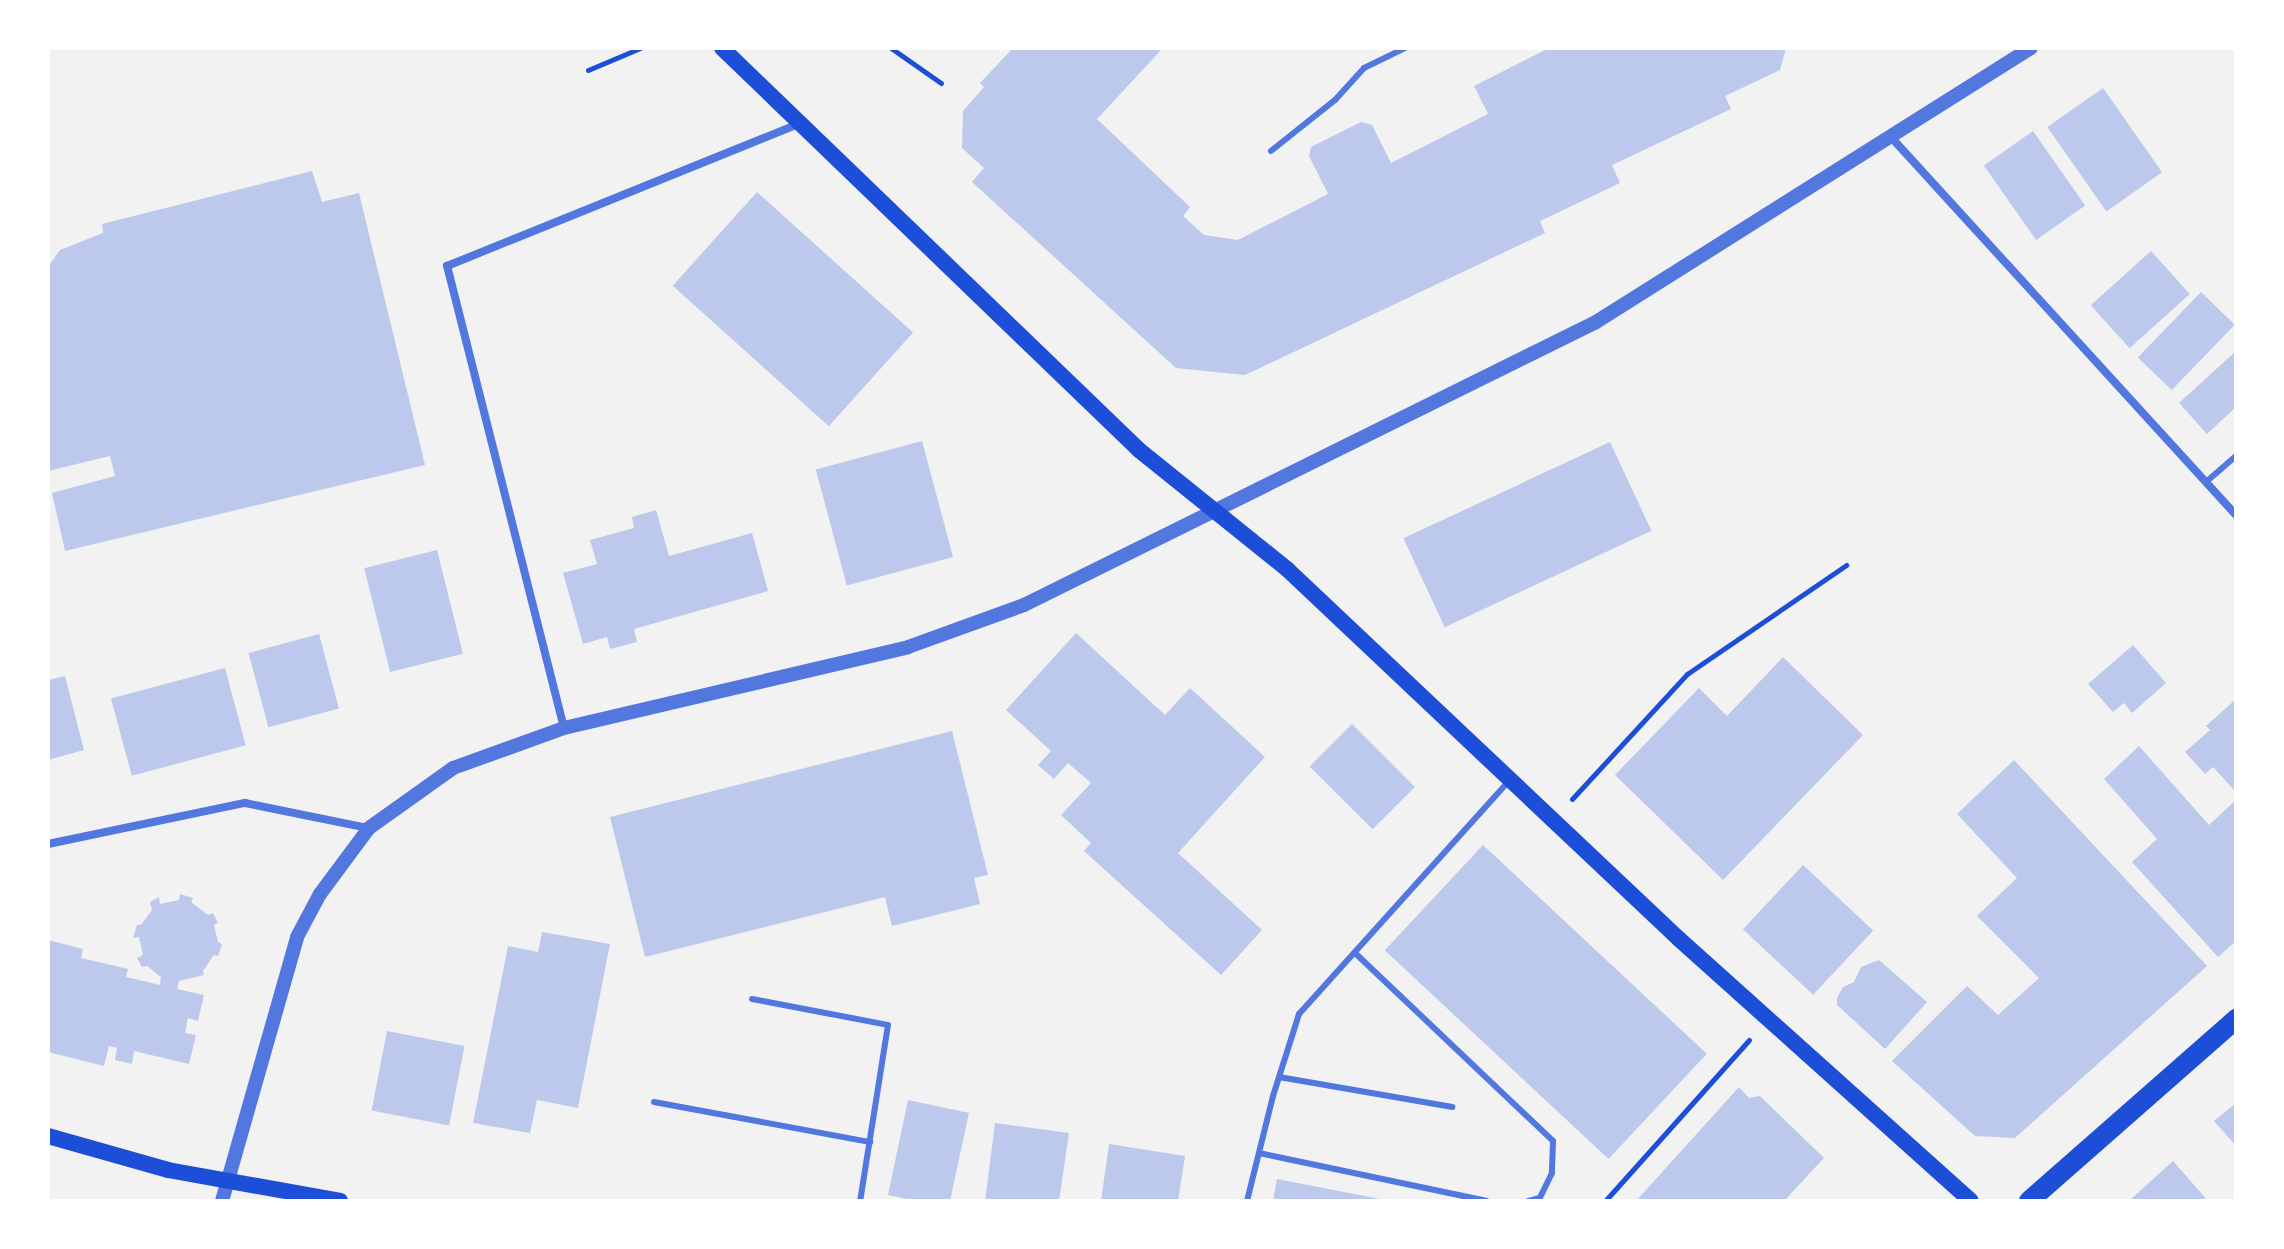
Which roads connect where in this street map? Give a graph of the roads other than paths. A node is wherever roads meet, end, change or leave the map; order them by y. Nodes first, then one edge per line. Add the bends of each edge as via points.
1 (722, 48) edge
2 (1405, 48) edge
3 (2031, 48) edge
4 (798, 124) junction
5 (1890, 136) junction
6 (1271, 151) dead end
7 (2236, 456) edge
8 (2206, 482) junction
9 (1213, 513) junction
10 (2236, 515) edge
11 (564, 728) junction
12 (1510, 780) junction
13 (369, 828) junction
14 (48, 844) edge
15 (1355, 953) junction
16 (752, 999) dead end
17 (2236, 1019) edge
18 (1279, 1077) junction
19 (654, 1102) dead end
20 (1452, 1107) dead end
21 (48, 1136) edge
22 (870, 1142) junction
23 (1259, 1153) junction
24 (227, 1180) junction
25 (222, 1201) edge
26 (340, 1201) edge
27 (860, 1201) edge
28 (1247, 1201) edge
29 (1487, 1201) edge
30 (1528, 1201) edge
31 (1971, 1201) edge
32 (2029, 1201) edge

1 - 4 main road
2 - 6 lane via 1364,68 1335,100
3 - 5 street
4 - 9 main road via 1139,450
4 - 11 street via 447,266
5 - 8 street
5 - 9 street via 1596,322
7 - 8 lane
8 - 10 street
9 - 11 street via 1024,605 908,647
9 - 12 main road via 1288,570
11 - 13 street via 453,768
12 - 15 lane
12 - 31 main road
13 - 14 street via 245,803
13 - 24 street via 320,894 297,937
15 - 18 lane via 1299,1014
15 - 30 lane via 1553,1141 1552,1173 1540,1198
16 - 22 lane via 888,1025
17 - 32 main road
18 - 20 lane
18 - 23 lane
19 - 22 lane
21 - 24 main road via 168,1170
22 - 27 lane
23 - 28 lane
23 - 29 lane
24 - 25 street
24 - 26 main road

